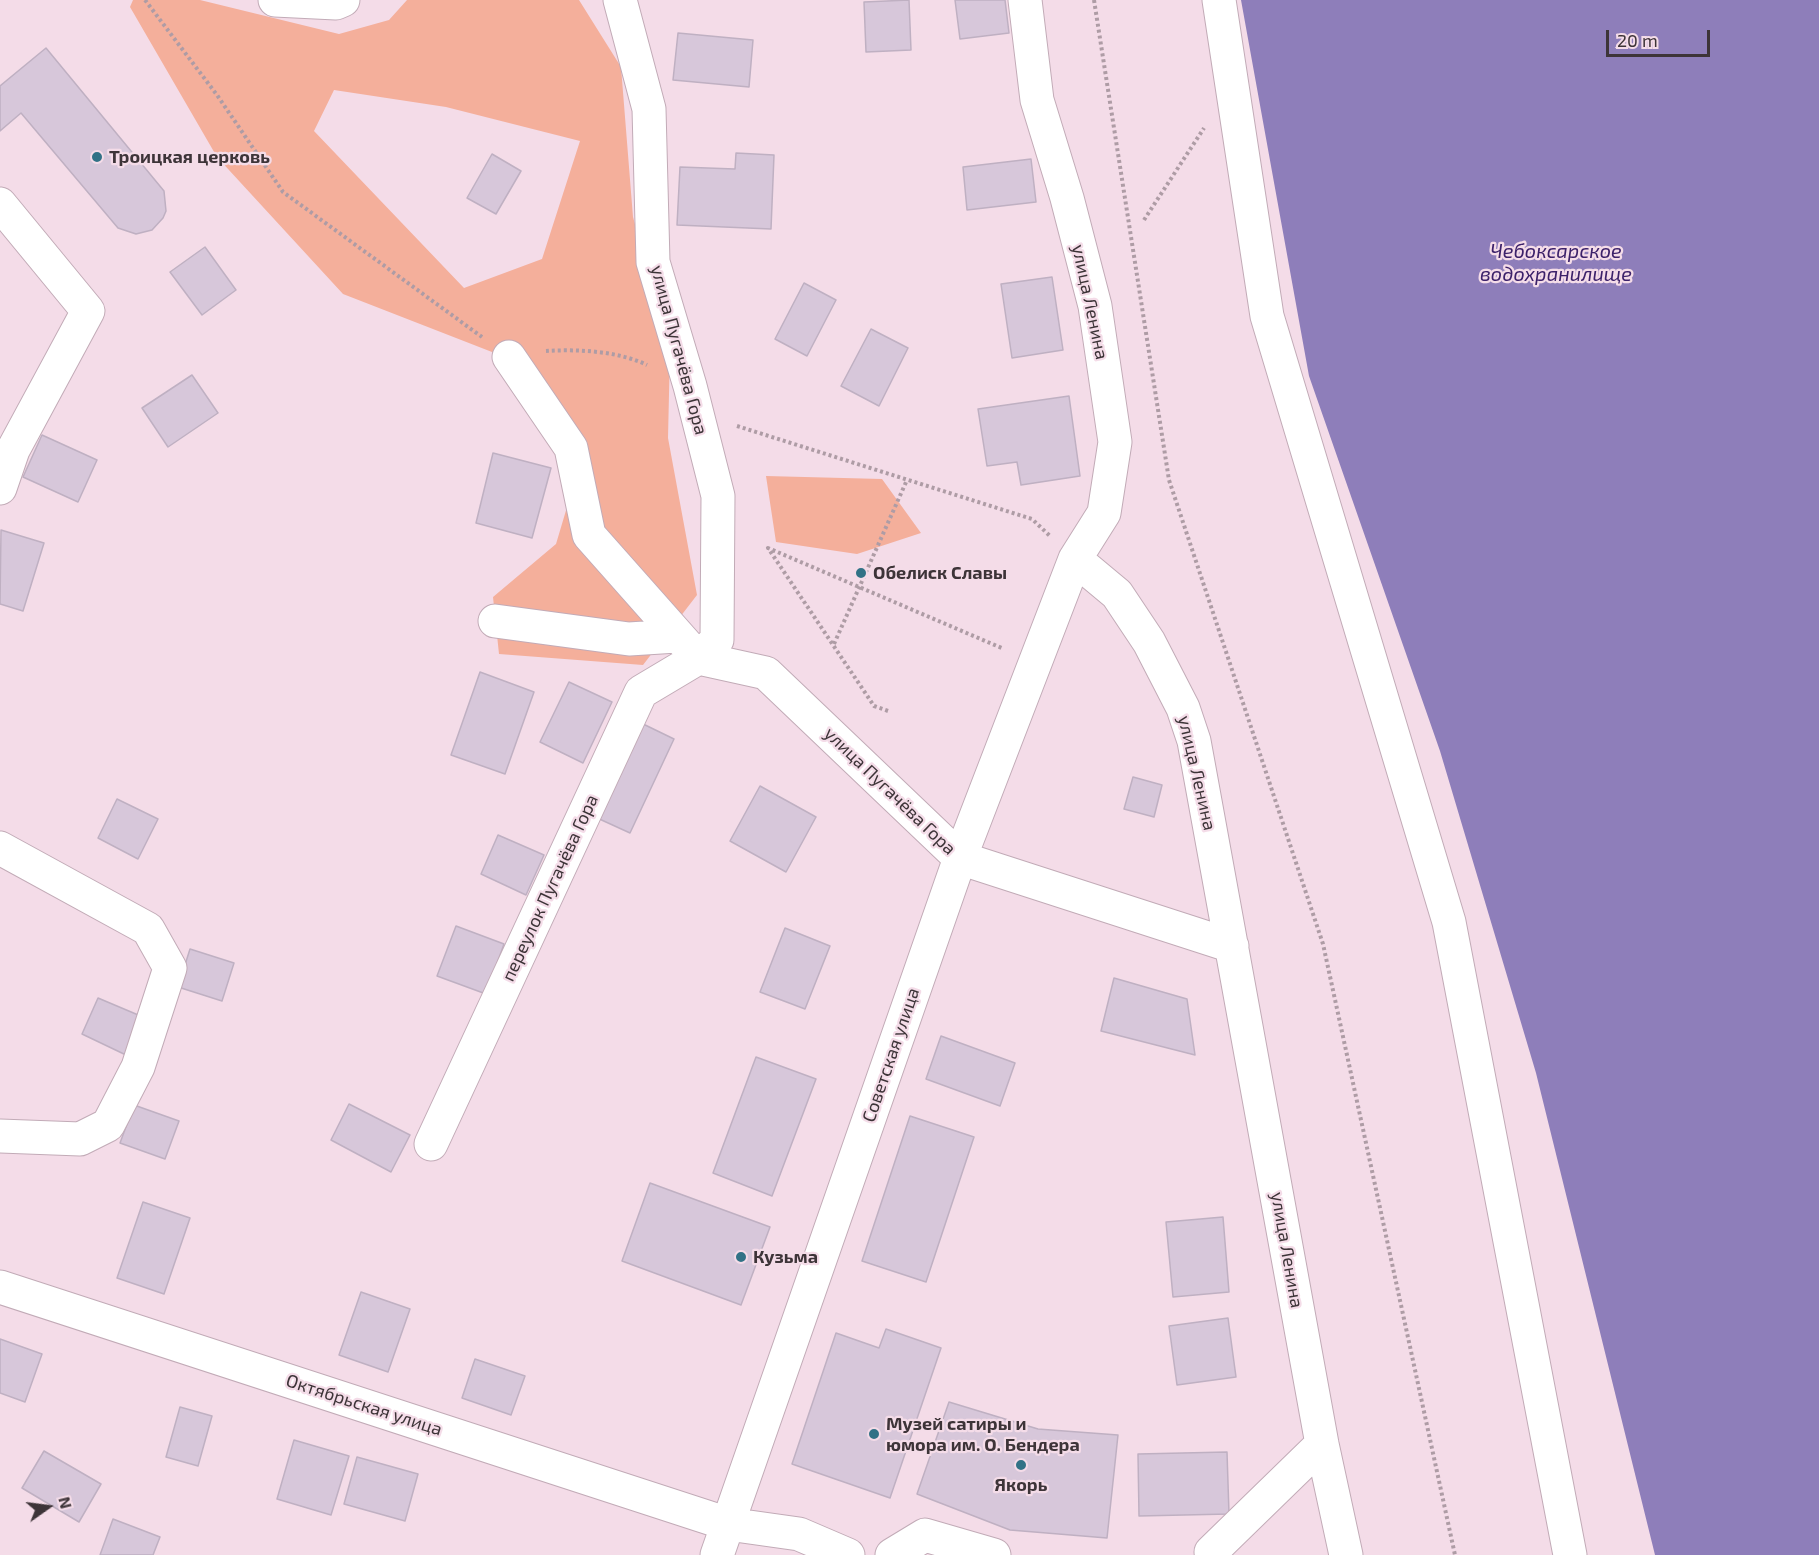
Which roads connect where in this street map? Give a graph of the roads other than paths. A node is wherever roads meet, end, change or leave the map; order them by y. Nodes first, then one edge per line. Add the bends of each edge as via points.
1 (274, 0) edge
2 (343, 0) edge
3 (620, 0) edge
4 (1025, 0) edge
5 (1219, 0) edge
6 (0, 204) edge
7 (509, 357) road end
8 (0, 488) edge
9 (1075, 559) junction
10 (495, 621) dead end
11 (688, 647) junction
12 (0, 848) edge
13 (960, 858) junction
14 (1232, 946) junction
15 (0, 1136) edge
16 (431, 1144) dead end
17 (0, 1287) edge
18 (1322, 1444) junction
19 (728, 1524) junction
20 (1210, 1554) edge
21 (717, 1555) edge
22 (848, 1555) edge
23 (892, 1555) edge
24 (994, 1555) edge
25 (1346, 1555) edge
26 (1570, 1555) edge

1 - 2 street
3 - 11 street, улица Пугачёва Гора via 650,110 653,262 718,496 717,640
4 - 9 street, улица Ленина via 1037,100 1095,306 1115,442 1104,513
5 - 26 street via 1267,316 1449,922
6 - 8 street via 88,310 13,450
7 - 11 street via 571,448 589,535
9 - 13 street, Советская улица
9 - 14 street, улица Ленина via 1117,594 1149,642 1183,708 1194,741
10 - 11 street, улица Пугачёва Гора
11 - 13 street, улица Пугачёва Гора via 766,673
11 - 16 street, переулок Пугачёва Гора via 641,692
12 - 15 street via 148,928 170,968 138,1067 108,1125 80,1139
13 - 14 street
13 - 19 street, Советская улица
14 - 18 street, улица Ленина
17 - 19 street, Октябрьская улица
18 - 20 street
18 - 25 street, улица Ленина
19 - 21 street, Советская улица
19 - 22 street, Октябрьская улица via 799,1534
23 - 24 street via 925,1535

